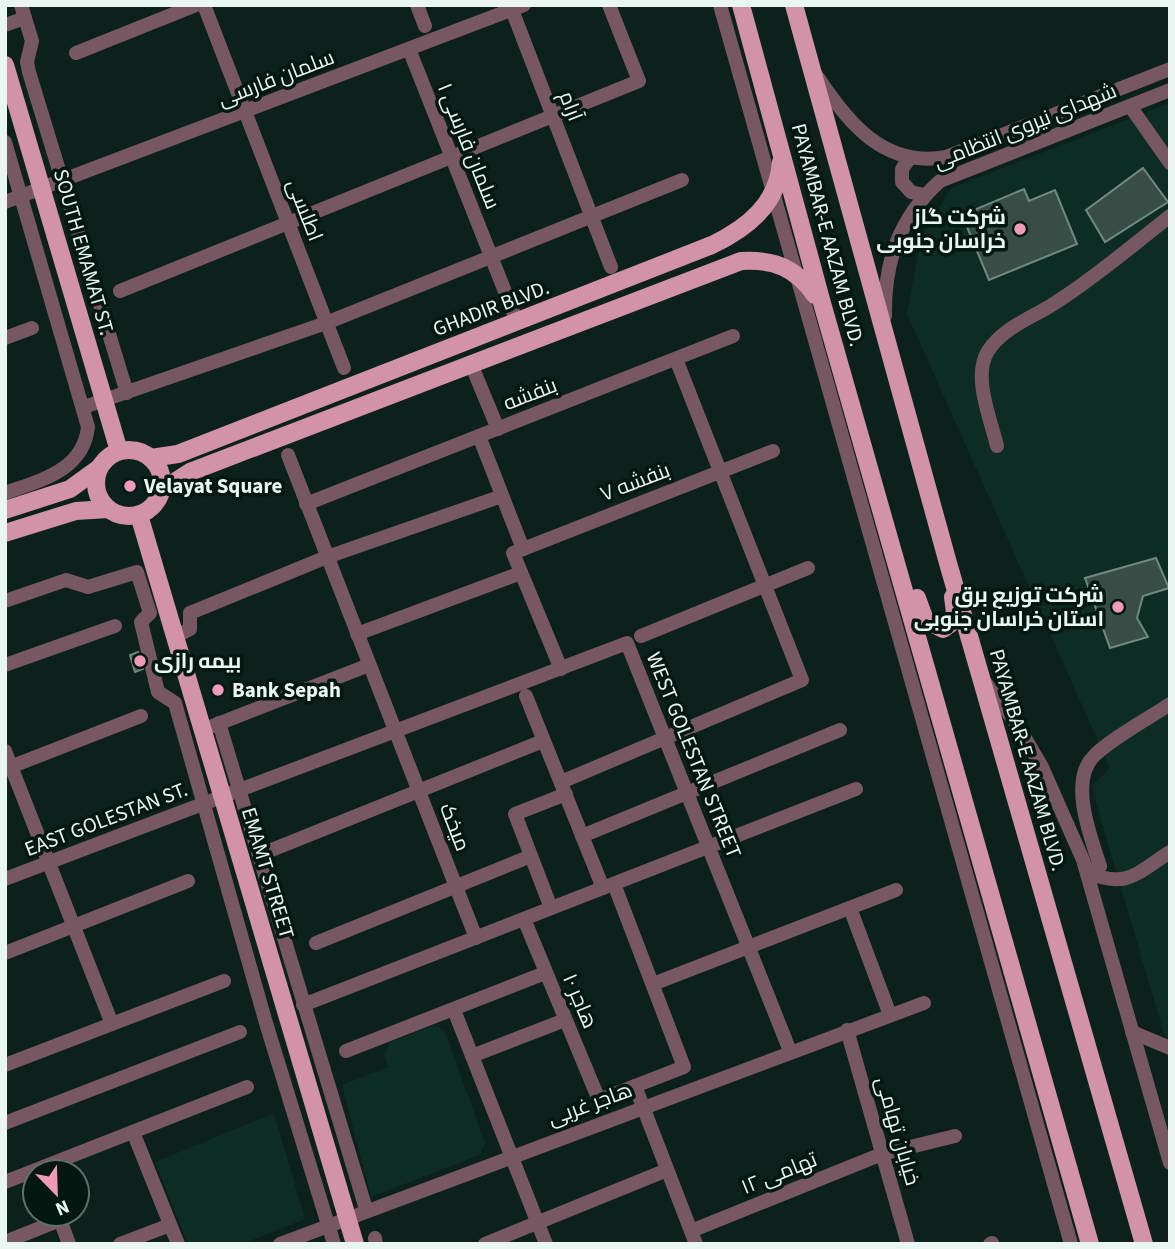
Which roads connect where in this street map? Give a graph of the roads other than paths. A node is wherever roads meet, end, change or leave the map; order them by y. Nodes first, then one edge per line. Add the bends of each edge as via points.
1 (196, 5) edge
2 (204, 5) edge
3 (418, 5) edge
4 (609, 5) edge
5 (720, 5) edge
6 (741, 5) edge
7 (794, 5) edge
8 (518, 7) edge
9 (23, 12) edge
10 (5, 25) edge
11 (425, 26) dead end
12 (408, 49) junction
13 (76, 54) dead end
14 (5, 65) edge
15 (813, 69) junction
16 (1170, 69) edge
17 (1170, 90) edge
18 (1130, 106) junction
19 (244, 113) junction
20 (551, 114) junction
21 (776, 134) junction
22 (5, 142) edge
23 (451, 158) junction
24 (909, 159) junction
25 (1170, 163) edge
26 (682, 180) dead end
27 (64, 181) junction
28 (43, 188) junction
29 (773, 192) junction
30 (924, 195) junction
31 (21, 196) junction
32 (5, 202) edge
33 (591, 216) junction
34 (1170, 216) edge
35 (288, 223) junction
36 (712, 245) junction
37 (492, 258) junction
38 (611, 267) dead end
39 (722, 268) junction
40 (795, 273) junction
41 (120, 290) dead end
42 (822, 303) junction
43 (517, 322) junction
44 (326, 323) junction
45 (32, 328) dead end
46 (733, 336) dead end
47 (5, 338) edge
48 (885, 339) junction
49 (676, 359) junction
50 (471, 365) junction
51 (344, 368) dead end
52 (127, 393) junction
53 (104, 400) junction
54 (84, 407) junction
55 (498, 429) junction
56 (479, 436) junction
57 (997, 446) dead end
58 (119, 451) junction
59 (773, 451) dead end
60 (288, 455) dead end
61 (151, 458) junction
62 (99, 468) junction
63 (720, 472) junction
64 (162, 490) junction
65 (5, 493) edge
66 (502, 496) junction
67 (306, 504) junction
68 (108, 509) junction
69 (5, 510) edge
70 (882, 510) junction
71 (139, 515) junction
72 (5, 533) edge
73 (518, 551) junction
74 (327, 557) junction
75 (948, 563) junction
76 (808, 568) dead end
77 (521, 573) junction
78 (765, 585) junction
79 (5, 601) edge
80 (115, 626) dead end
81 (357, 635) junction
82 (176, 636) junction
83 (641, 636) dead end
84 (5, 665) edge
85 (369, 665) junction
86 (561, 668) junction
87 (980, 676) junction
88 (192, 696) junction
89 (526, 696) dead end
90 (175, 703) junction
91 (1170, 704) edge
92 (141, 716) dead end
93 (219, 723) junction
94 (841, 730) dead end
95 (202, 731) junction
96 (395, 732) junction
97 (664, 738) junction
98 (543, 740) junction
99 (5, 751) edge
100 (8, 767) edge
101 (563, 788) junction
102 (856, 789) dead end
103 (418, 791) junction
104 (686, 793) junction
105 (230, 794) junction
106 (204, 804) junction
107 (582, 836) junction
108 (708, 847) junction
109 (1170, 852) edge
110 (259, 855) junction
111 (531, 856) junction
112 (49, 863) junction
113 (1087, 873) junction
114 (5, 879) edge
115 (188, 881) dead end
116 (456, 886) junction
117 (609, 886) junction
118 (896, 890) dead end
119 (551, 908) junction
120 (849, 908) junction
121 (524, 919) junction
122 (74, 926) junction
123 (476, 938) junction
124 (316, 943) dead end
125 (748, 947) junction
126 (5, 954) edge
127 (545, 973) junction
128 (224, 981) dead end
129 (653, 984) junction
130 (923, 1003) dead end
131 (303, 1005) junction
132 (454, 1010) junction
133 (890, 1015) junction
134 (565, 1020) junction
135 (112, 1024) junction
136 (847, 1030) junction
137 (240, 1032) dead end
138 (1132, 1032) junction
139 (1170, 1048) edge
140 (346, 1051) dead end
141 (790, 1051) junction
142 (472, 1056) junction
143 (5, 1065) edge
144 (635, 1086) junction
145 (247, 1087) dead end
146 (642, 1107) junction
147 (5, 1122) edge
148 (133, 1132) junction
149 (955, 1136) dead end
150 (882, 1154) junction
151 (512, 1155) junction
152 (70, 1158) edge
153 (1170, 1163) edge
154 (667, 1170) junction
155 (366, 1209) junction
156 (347, 1217) junction
157 (538, 1223) junction
158 (170, 1225) junction
159 (328, 1225) junction
160 (35, 1228) edge
161 (693, 1237) edge
162 (5, 1242) edge
163 (120, 1244) edge
164 (178, 1244) edge
165 (280, 1244) edge
166 (334, 1244) edge
167 (355, 1244) edge
168 (485, 1244) edge
169 (546, 1244) edge
170 (908, 1244) edge
171 (1070, 1244) edge
172 (1090, 1244) edge
173 (1144, 1244) edge

1 - 13 street
2 - 19 street, اطلسی
3 - 11 street
4 - 20 street via 639,81
5 - 29 street
6 - 21 main road, PAYAMBAR-E AAZAM BLVD.
7 - 15 main road, PAYAMBAR-E AAZAM BLVD.
8 - 12 street, سلمان فارسی
8 - 20 street, آرام
9 - 10 street
9 - 27 street via 32,41 27,62
12 - 19 street, سلمان فارسی
12 - 23 street, سلمان فارسی ۱
14 - 28 main road, SOUTH EMAMAT ST.
15 - 24 street, شهدای نیروی انتظامی via 855,127
15 - 48 main road, PAYAMBAR-E AAZAM BLVD.
16 - 24 street, شهدای نیروی انتظامی via 946,157
17 - 18 street, شهدای نیروی انتظامی
18 - 25 street
18 - 30 street, شهدای نیروی انتظامی via 958,172
19 - 27 street, سلمان فارسی
19 - 35 street, اطلسی
20 - 23 street
20 - 33 street, آرام
21 - 29 main road, GHADIR BLVD. via 782,164
21 - 42 main road, PAYAMBAR-E AAZAM BLVD.
22 - 31 street
23 - 35 street
23 - 37 street, سلمان فارسی ۱
24 - 30 street via 902,169 902,182 911,192
26 - 33 street
27 - 28 street, سلمان فارسی
27 - 52 street
28 - 31 street, سلمان فارسی
28 - 53 main road, SOUTH EMAMAT ST.
29 - 36 main road, GHADIR BLVD. via 752,221
29 - 40 street
30 - 48 street, شهدای نیروی انتظامی via 891,251 884,282
31 - 32 street, سلمان فارسی
31 - 54 street
33 - 37 street
33 - 38 street, آرام
34 - 57 street via 1074,290 1019,322 988,351 981,375
35 - 41 street
35 - 44 street, اطلسی
36 - 39 main road via 727,252
36 - 43 main road, GHADIR BLVD.
37 - 43 street, سلمان فارسی ۱
37 - 44 street
39 - 40 main road via 764,260
39 - 50 main road
40 - 42 main road
40 - 171 street
42 - 70 main road, PAYAMBAR-E AAZAM BLVD.
43 - 61 main road, GHADIR BLVD. via 178,454
44 - 51 street, اطلسی
44 - 52 street
45 - 47 street
46 - 49 street, بنفشه
48 - 75 main road, PAYAMBAR-E AAZAM BLVD.
49 - 55 street, بنفشه
49 - 63 street
50 - 55 street
50 - 64 main road via 190,472
52 - 53 street
53 - 54 street
53 - 58 main road, SOUTH EMAMAT ST.
54 - 65 street via 86,440 73,461 62,471
55 - 56 street, بنفشه
56 - 66 street
56 - 67 street, بنفشه
58 - 61 main road via 136,450
58 - 62 main road
59 - 63 street, بنفشه ۷
60 - 67 street
61 - 64 main road via 161,472
62 - 68 main road via 97,493
62 - 69 main road via 70,489
63 - 73 street, بنفشه ۷
63 - 78 street
64 - 71 main road via 154,505
66 - 73 street
66 - 74 street
67 - 74 street
68 - 71 main road via 122,516
68 - 72 main road via 76,511
70 - 75 main road via 925,620 943,629 955,612
70 - 172 main road, PAYAMBAR-E AAZAM BLVD.
71 - 82 main road, EMAMT STREET
73 - 77 street
74 - 81 street
74 - 82 street via 190,613 190,629
75 - 87 main road, PAYAMBAR-E AAZAM BLVD.
76 - 78 street
77 - 81 street
77 - 86 street
78 - 83 street
78 - 97 street via 802,680
79 - 90 street via 66,580 88,587 137,572 150,613 141,622 158,692
80 - 84 street
81 - 85 street
82 - 88 main road, EMAMT STREET
85 - 93 street
85 - 96 street
86 - 96 street, WEST GOLESTAN STREET
86 - 97 street, WEST GOLESTAN STREET via 626,643
87 - 113 street via 1042,767
87 - 173 main road, PAYAMBAR-E AAZAM BLVD.
88 - 90 street
88 - 95 main road, EMAMT STREET
89 - 98 street
90 - 106 street
91 - 113 street via 1092,758 1081,787 1087,827 1100,866
92 - 100 street
93 - 95 street
93 - 105 street
94 - 104 street
95 - 105 main road, EMAMT STREET
96 - 103 street, میخک
96 - 105 street, WEST GOLESTAN STREET
97 - 101 street
97 - 104 street, WEST GOLESTAN STREET
98 - 101 street
98 - 103 street
99 - 100 street
100 - 112 street
101 - 107 street
101 - 111 street via 515,814
102 - 108 street
103 - 110 street
103 - 116 street, میخک
104 - 107 street
104 - 108 street, WEST GOLESTAN STREET
105 - 106 street, EAST GOLESTAN ST.
105 - 110 street
105 - 156 main road, EMAMT STREET
106 - 112 street, EAST GOLESTAN ST.
106 - 159 street
107 - 117 street
108 - 117 street
108 - 125 street, WEST GOLESTAN STREET
109 - 113 street via 1131,878 1111,882
110 - 131 street
111 - 116 street
111 - 119 street
112 - 114 street, EAST GOLESTAN ST.
112 - 122 street
113 - 138 street
115 - 122 street
116 - 123 street, میخک
116 - 124 street
117 - 119 street
117 - 129 street
118 - 120 street
119 - 121 street
120 - 125 street
120 - 133 street
121 - 123 street
121 - 127 street, هاجر ۱۰
122 - 126 street
122 - 135 street
123 - 131 street
125 - 129 street
125 - 141 street, WEST GOLESTAN STREET
127 - 132 street
127 - 134 street, هاجر ۱۰
128 - 135 street
129 - 144 street via 684,1067
130 - 133 street, هاجر غربی
131 - 155 street
132 - 140 street
132 - 142 street
133 - 136 street, هاجر غربی
134 - 142 street
134 - 144 street, هاجر ۱۰ via 599,1100
135 - 143 street
136 - 141 street, هاجر غربی
136 - 150 street, خیابان تهامی
137 - 147 street
138 - 139 street
138 - 153 street
141 - 146 street, هاجر غربی
142 - 151 street
144 - 146 street
145 - 148 street
146 - 151 street, هاجر غربی
146 - 154 street
148 - 152 street
148 - 158 street
149 - 150 street, تهامی ۱۲
150 - 161 street, تهامی ۱۲
150 - 170 street, خیابان تهامی
151 - 155 street, هاجر غربی
151 - 157 street
154 - 157 street
154 - 161 street
155 - 156 street, هاجر غربی
156 - 159 street, هاجر غربی
156 - 167 main road, EMAMT STREET
157 - 168 street
157 - 169 street
158 - 163 street
158 - 164 street
159 - 165 street, هاجر غربی
159 - 166 street
160 - 162 street

